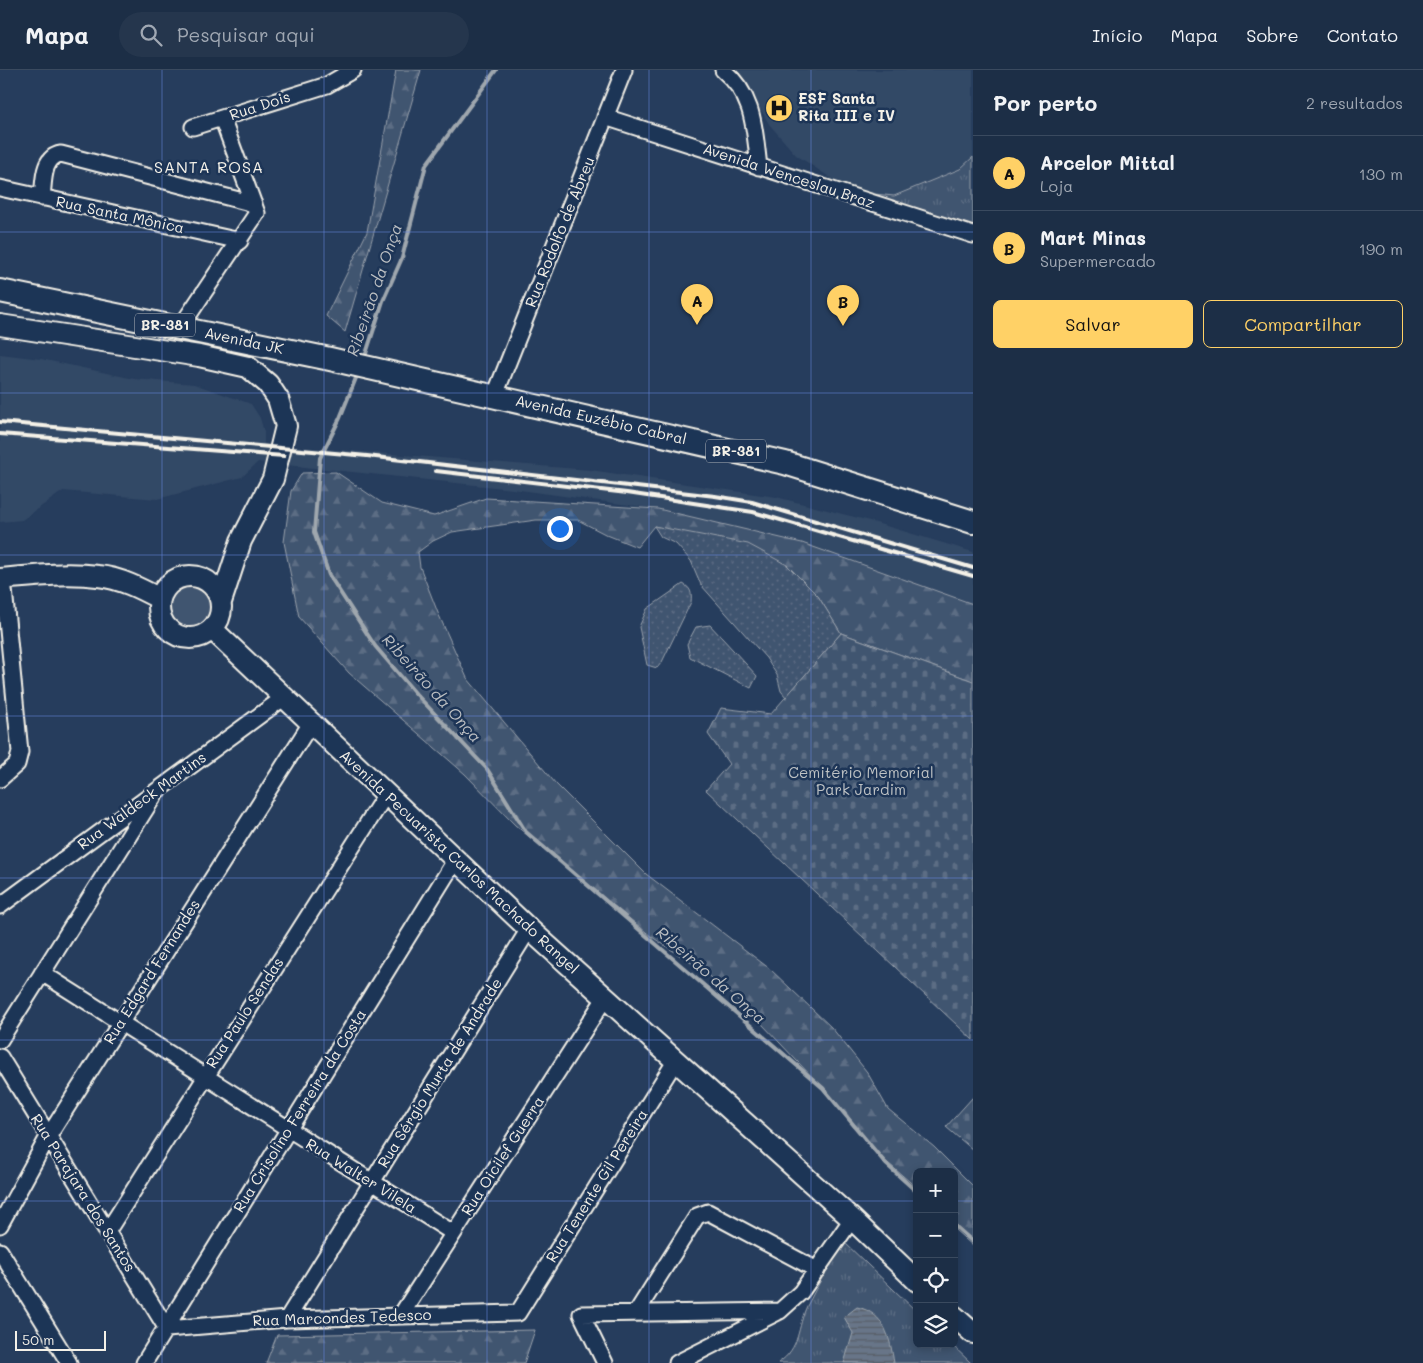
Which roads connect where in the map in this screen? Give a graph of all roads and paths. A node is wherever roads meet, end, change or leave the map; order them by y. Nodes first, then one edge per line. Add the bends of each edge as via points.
1 (352, 70) edge
2 (624, 70) edge
3 (723, 70) edge
4 (605, 117) junction
5 (222, 118) junction
6 (193, 127) dead end
7 (759, 167) junction
8 (0, 188) edge
9 (42, 198) junction
10 (254, 204) junction
11 (973, 235) edge
12 (240, 240) junction
13 (0, 292) edge
14 (0, 325) edge
15 (180, 328) junction
16 (400, 374) joint
17 (495, 395) junction
18 (973, 522) edge
19 (241, 541) junction
20 (2, 579) edge
21 (203, 579) junction
22 (160, 598) junction
23 (221, 602) junction
24 (212, 629) junction
25 (286, 696) junction
26 (311, 723) junction
27 (0, 779) edge
28 (158, 788) junction
29 (386, 794) junction
30 (456, 858) junction
31 (0, 906) edge
32 (529, 929) junction
33 (42, 973) junction
34 (605, 998) junction
35 (120, 1022) junction
36 (0, 1040) edge
37 (0, 1058) edge
38 (676, 1060) junction
39 (205, 1076) junction
40 (288, 1129) junction
41 (48, 1137) junction
42 (372, 1182) junction
43 (852, 1219) junction
44 (0, 1225) edge
45 (107, 1232) junction
46 (453, 1234) junction
47 (0, 1251) edge
48 (817, 1270) junction
49 (913, 1277) edge
50 (780, 1311) junction
51 (518, 1313) joint
52 (636, 1313) junction
53 (401, 1315) junction
54 (287, 1319) junction
55 (958, 1320) edge
56 (167, 1329) junction
57 (973, 1333) edge
58 (69, 1363) edge
59 (144, 1363) edge
60 (605, 1363) edge
61 (676, 1363) edge

1 - 5 street, Rua Dois via 327,85
2 - 4 street, Rua Rodolfo de Abreu
3 - 7 street via 746,95 752,114
4 - 7 street, Avenida Wenceslau Braz
4 - 17 street, Rua Rodolfo de Abreu
5 - 6 street, Rua Dois
5 - 10 street
7 - 11 street, Avenida Wenceslau Braz
8 - 9 street, Rua Santa Mônica
9 - 10 street via 47,162 53,155 61,154
9 - 12 street, Rua Santa Mônica
10 - 12 street via 256,213
12 - 15 street
13 - 15 main road, Avenida JK / BR-381
14 - 19 street via 200,356 248,367 268,384 278,399 286,426 273,479
15 - 16 main road, Avenida JK / BR-381
16 - 17 main road, Avenida Euzébio Cabral / BR-381
17 - 18 main road, Avenida Euzébio Cabral / BR-381 via 785,463
19 - 21 street
19 - 23 street
20 - 22 street via 99,576 130,584
20 - 27 street via 20,752 17,764
21 - 22 street via 195,576 178,579
21 - 23 street via 212,585
22 - 24 street via 162,618 175,634 194,638
23 - 24 street via 218,621
24 - 25 street, Avenida Pecuarista Carlos Machado Rangel
25 - 26 street, Avenida Pecuarista Carlos Machado Rangel
25 - 28 street, Rua Waldeck Martins
26 - 29 street, Avenida Pecuarista Carlos Machado Rangel
26 - 35 street, Rua Edgard Fernandes
28 - 31 street, Rua Waldeck Martins
28 - 33 street
29 - 30 street, Avenida Pecuarista Carlos Machado Rangel
29 - 39 street, Rua Paulo Sendas
30 - 32 street, Avenida Pecuarista Carlos Machado Rangel
30 - 40 street, Rua Crisolino Ferreira da Costa
32 - 34 street, Avenida Pecuarista Carlos Machado Rangel
32 - 42 street, Rua Sérgio Murta de Andrade
33 - 35 street, Rua Walter Vilela
33 - 36 street
34 - 38 street, Avenida Pecuarista Carlos Machado Rangel
34 - 46 street, Rua Oicilef Guerra
35 - 39 street, Rua Walter Vilela
35 - 41 street, Rua Edgard Fernandes
37 - 41 street, Rua Parajara dos Santos
38 - 43 street, Avenida Pecuarista Carlos Machado Rangel
38 - 51 street, Rua Tenente Gil Pereira
39 - 40 street, Rua Walter Vilela
39 - 45 street, Rua Paulo Sendas
40 - 42 street, Rua Walter Vilela
40 - 56 street, Rua Crisolino Ferreira da Costa
41 - 44 street, Rua Edgard Fernandes
41 - 45 street, Rua Parajara dos Santos
42 - 46 street, Rua Walter Vilela
42 - 54 street, Rua Sérgio Murta de Andrade
43 - 48 street
43 - 49 street, Avenida Pecuarista Carlos Machado Rangel
45 - 56 street, Rua Parajara dos Santos
46 - 53 street, Rua Oicilef Guerra
47 - 58 street
48 - 50 street via 801,1292
48 - 52 street via 703,1212 697,1216
50 - 52 street
50 - 61 street
51 - 53 street, Rua Marcondes Tedesco
52 - 60 street via 581,1314
53 - 54 street, Rua Marcondes Tedesco
54 - 56 street, Rua Marcondes Tedesco
55 - 57 street
56 - 59 street, Rua Crisolino Ferreira da Costa

